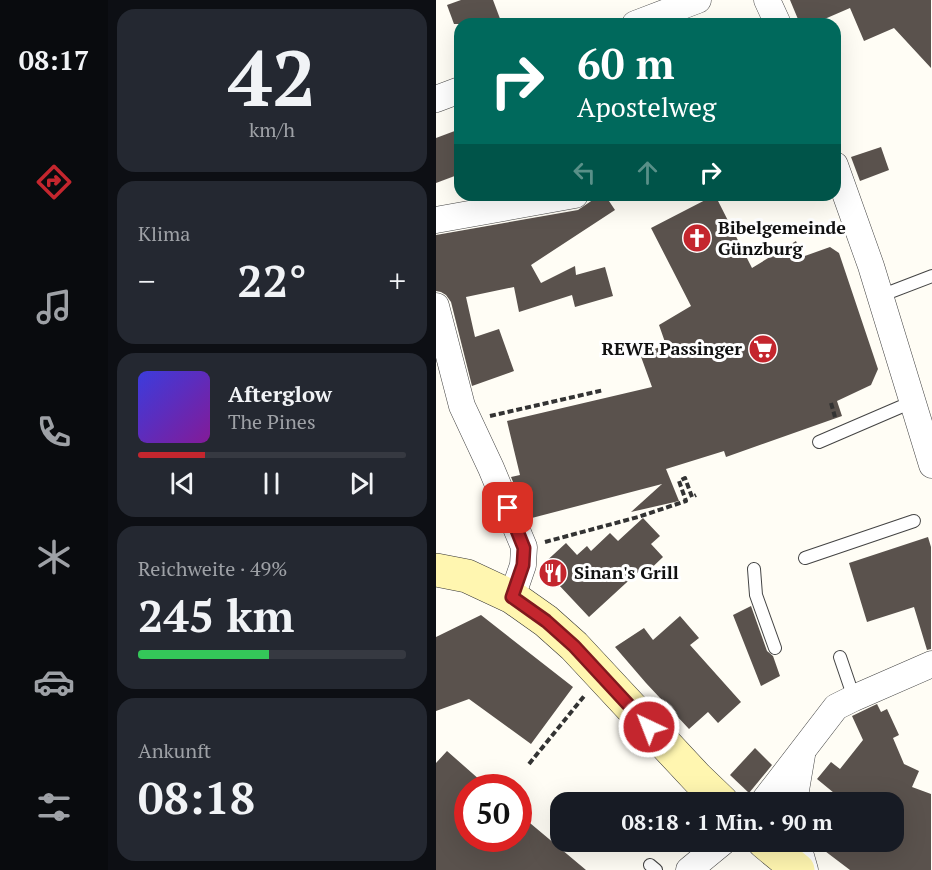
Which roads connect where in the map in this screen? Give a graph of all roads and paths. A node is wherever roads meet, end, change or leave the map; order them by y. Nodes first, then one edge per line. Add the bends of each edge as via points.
1 (698, 0) edge
2 (767, 0) edge
3 (652, 18) edge
4 (775, 18) edge
5 (454, 92) edge
6 (436, 99) edge
7 (841, 180) edge
8 (542, 201) edge
9 (436, 220) edge
10 (931, 276) edge
11 (880, 296) junction
12 (436, 306) edge
13 (604, 390) dead end
14 (912, 402) junction
15 (477, 438) junction
16 (819, 442) dead end
17 (931, 465) edge
18 (696, 495) dead end
19 (914, 520) dead end
20 (524, 548) junction
21 (805, 558) dead end
22 (754, 569) dead end
23 (436, 570) edge
24 (512, 597) junction
25 (775, 648) dead end
26 (840, 657) dead end
27 (931, 664) edge
28 (588, 691) dead end
29 (854, 698) junction
30 (802, 753) junction
31 (529, 764) dead end
32 (712, 792) edge
33 (771, 792) edge
34 (796, 792) edge
35 (711, 852) edge
36 (776, 852) edge
37 (800, 852) edge
38 (689, 870) edge
39 (798, 870) edge
40 (805, 870) edge

1 - 3 street
2 - 4 street
5 - 6 street
7 - 11 street via 875,264
8 - 9 street
10 - 11 lane
11 - 14 street
12 - 15 street via 463,406
13 - 15 path via 488,417
14 - 16 lane
14 - 17 street
15 - 20 street
18 - 20 path via 692,497 685,478 679,481 686,501
19 - 21 lane
20 - 24 street via 523,565
22 - 25 lane via 756,595
23 - 24 main road via 467,576
24 - 32 main road via 574,646
26 - 29 lane
27 - 29 street
28 - 31 path
29 - 30 street via 836,707
30 - 33 street
30 - 34 street
35 - 38 street
36 - 39 main road
37 - 40 street

